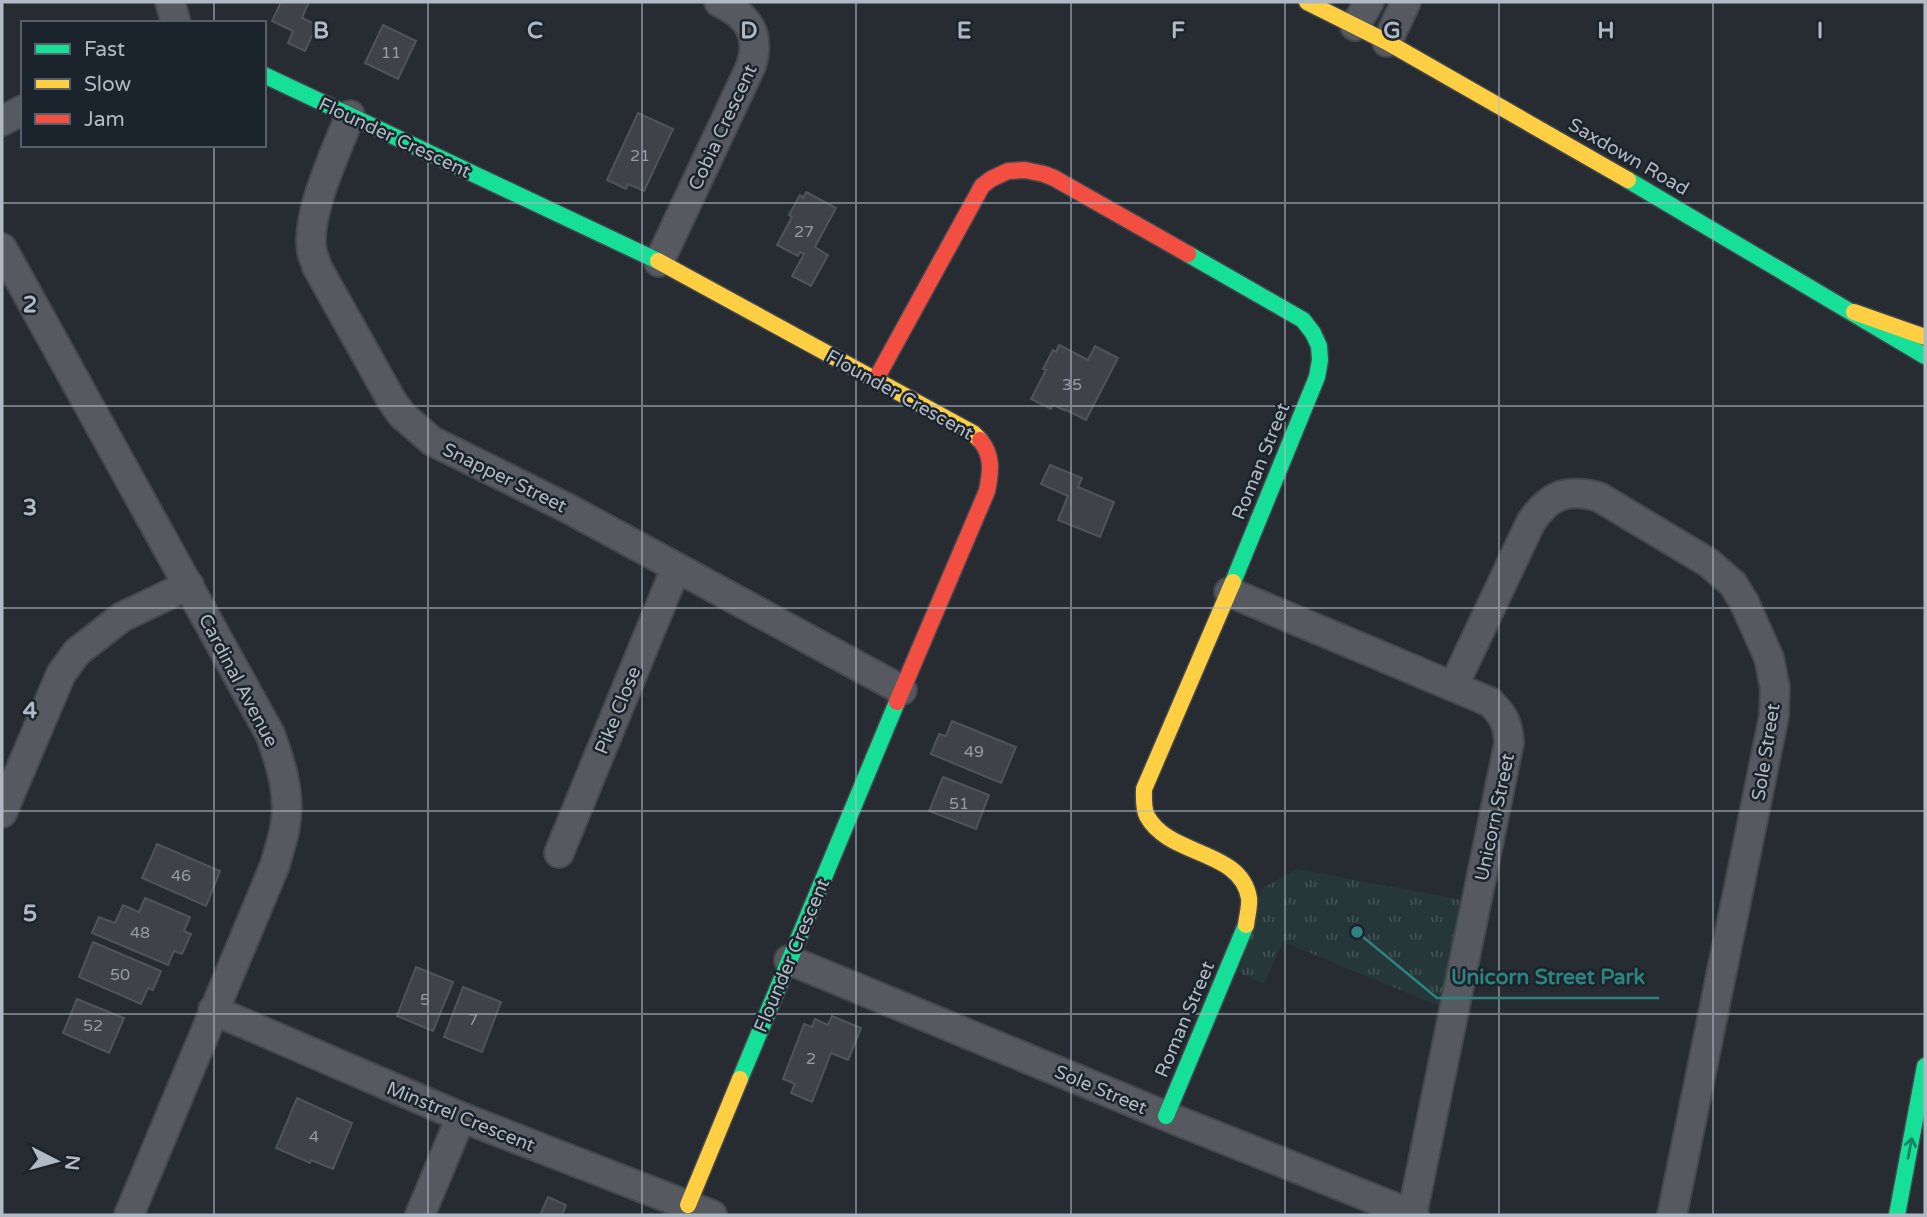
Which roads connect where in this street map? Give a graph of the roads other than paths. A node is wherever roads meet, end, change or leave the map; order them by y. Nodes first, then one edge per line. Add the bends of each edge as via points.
1 (170, 2) edge
2 (719, 2) edge
3 (1307, 2) edge
4 (1406, 2) edge
5 (1362, 14) edge
6 (175, 21) edge
7 (1387, 42) junction
8 (266, 76) edge
9 (21, 111) edge
10 (350, 115) junction
11 (2, 121) edge
12 (2, 248) edge
13 (659, 262) junction
14 (1854, 312) junction
15 (1925, 337) edge
16 (1925, 356) edge
17 (876, 379) junction
18 (676, 568) junction
19 (188, 585) junction
20 (1229, 592) junction
21 (1454, 685) junction
22 (902, 690) junction
23 (2, 813) edge
24 (559, 853) dead end
25 (789, 960) junction
26 (213, 1010) junction
27 (1925, 1066) edge
28 (1166, 1116) junction
29 (460, 1117) junction
30 (700, 1210) edge
31 (129, 1215) edge
32 (420, 1215) edge
33 (1413, 1215) edge
34 (1672, 1215) edge
35 (1897, 1215) edge

1 - 6 street
2 - 13 street, Cobia Crescent via 747,22 755,54
3 - 5 street, Saxdown Road
4 - 7 street
5 - 7 street, Saxdown Road
7 - 14 street, Saxdown Road
8 - 10 street, Flounder Crescent
9 - 11 street
10 - 13 street, Flounder Crescent
10 - 18 street, Snapper Street via 317,202 312,252 402,415 432,441
12 - 19 street, Cardinal Avenue
13 - 17 street, Flounder Crescent
14 - 15 street
14 - 16 street, Saxdown Road
17 - 20 street, Roman Street via 982,186 1005,171 1020,169 1054,178 1303,320 1319,346 1317,377
17 - 22 street, Flounder Crescent via 973,433 984,441 990,456 987,491
18 - 22 street, Snapper Street
18 - 24 street, Pike Close
19 - 23 street via 122,617 77,652 61,674
19 - 26 street, Cardinal Avenue via 270,734 287,794 286,825 275,865
20 - 21 street, Unicorn Street
20 - 28 street, Roman Street via 1144,789 1146,816 1154,827 1163,836 1228,865 1249,894 1246,925
21 - 33 street, Unicorn Street via 1490,702 1502,715 1509,743
21 - 34 street, Sole Street via 1531,522 1541,507 1567,493 1599,497 1709,563 1733,584 1769,658 1775,688 1772,728
22 - 25 street, Flounder Crescent
25 - 28 street, Sole Street
25 - 30 street, Flounder Crescent
26 - 29 street, Minstrel Crescent
26 - 31 street, Cardinal Avenue
35 -> 27 street
28 - 33 street, Sole Street
29 - 30 street, Minstrel Crescent
29 - 32 street

